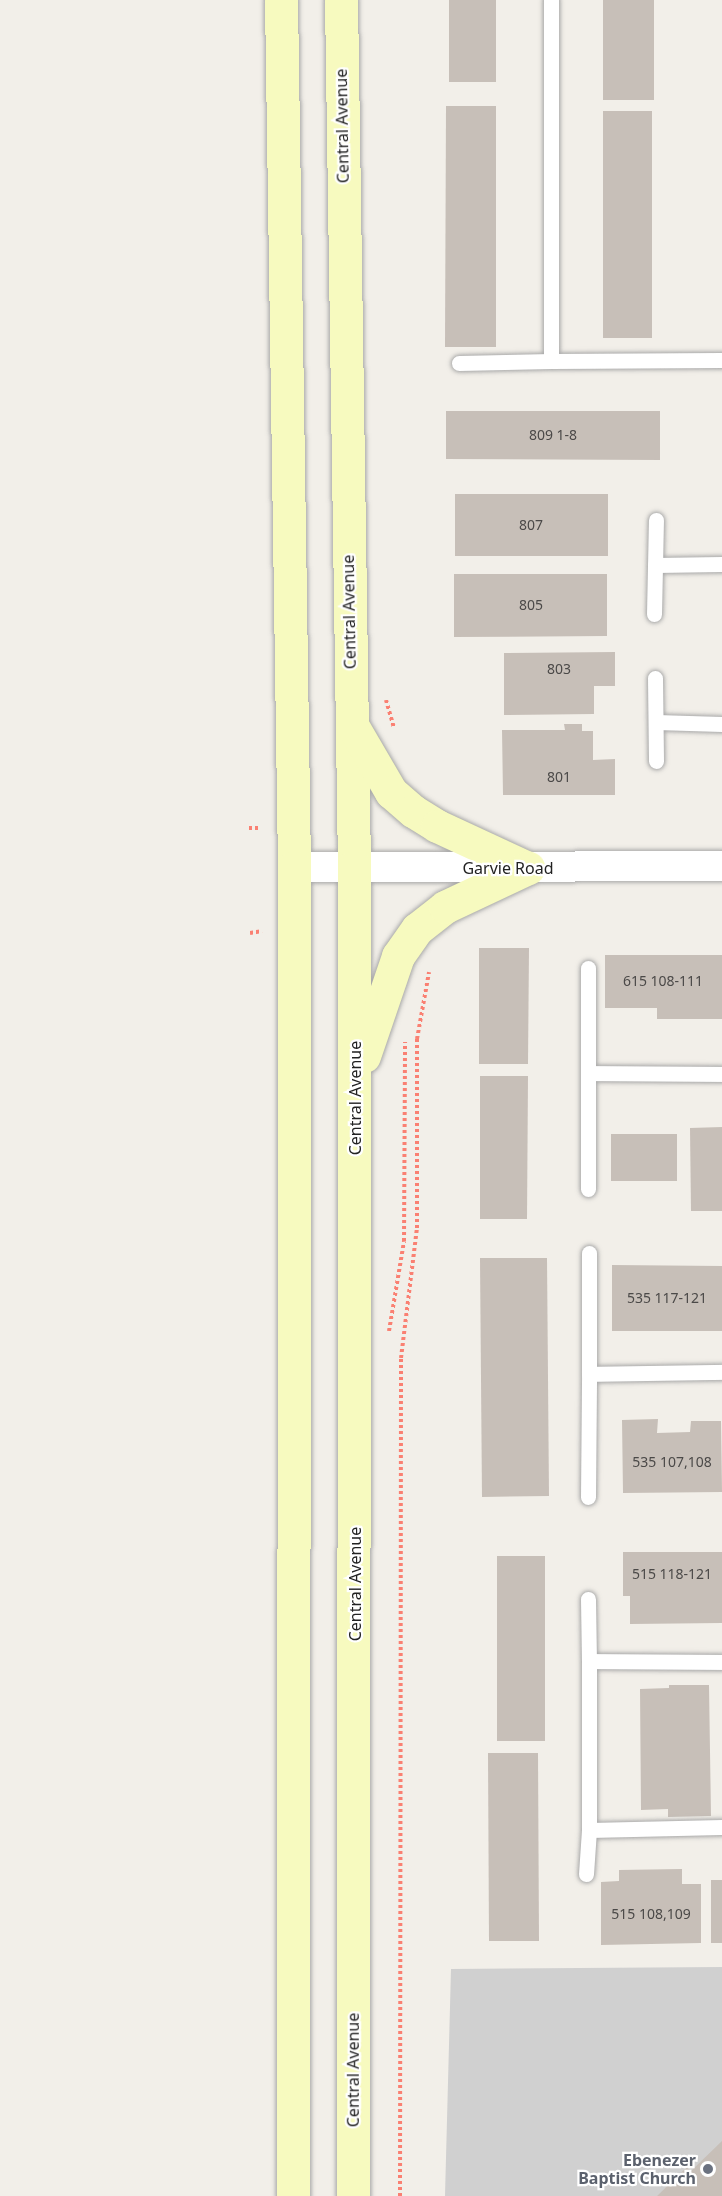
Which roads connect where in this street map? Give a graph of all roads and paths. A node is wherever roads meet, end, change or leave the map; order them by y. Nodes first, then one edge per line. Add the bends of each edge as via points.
1 (281, 0) edge
2 (341, 0) edge
3 (551, 0) edge
4 (722, 360) edge
5 (551, 361) junction
6 (459, 363) dead end
7 (656, 520) dead end
8 (722, 564) edge
9 (655, 565) junction
10 (654, 614) dead end
11 (655, 678) dead end
12 (350, 722) junction
13 (656, 722) junction
14 (722, 724) edge
15 (656, 761) dead end
16 (354, 866) junction
17 (722, 866) edge
18 (294, 867) junction
19 (528, 868) junction
20 (431, 963) dead end
21 (588, 968) dead end
22 (405, 1038) dead end
23 (588, 1073) junction
24 (722, 1074) edge
25 (355, 1086) junction
26 (588, 1189) dead end
27 (589, 1253) dead end
28 (388, 1336) dead end
29 (722, 1372) edge
30 (590, 1374) junction
31 (588, 1497) dead end
32 (588, 1599) dead end
33 (589, 1661) junction
34 (722, 1662) edge
35 (722, 1827) edge
36 (590, 1830) junction
37 (586, 1874) dead end
38 (293, 2196) edge
39 (353, 2196) edge
40 (400, 2196) edge

1 - 18 main road
2 - 12 main road, Central Avenue
3 - 5 lane
4 - 5 lane
5 - 6 lane
7 - 9 lane
8 - 9 lane
9 - 10 lane
11 - 13 lane
12 - 16 main road, Central Avenue
12 - 19 main road via 391,792 413,811
13 - 14 lane
13 - 15 lane
16 - 18 street, Garvie Road
16 - 19 street, Garvie Road
16 - 25 main road, Central Avenue
17 - 19 street, Garvie Road
18 - 38 main road
19 - 25 main road via 446,907 417,929 387,981
20 - 40 path via 417,1039 417,1228 401,1358
21 - 23 lane
22 - 28 path via 404,1241
23 - 24 lane
23 - 26 lane
25 - 39 main road, Central Avenue
27 - 30 lane
29 - 30 lane
30 - 31 lane
32 - 33 lane
33 - 34 lane
33 - 36 lane
35 - 36 lane
36 - 37 lane

